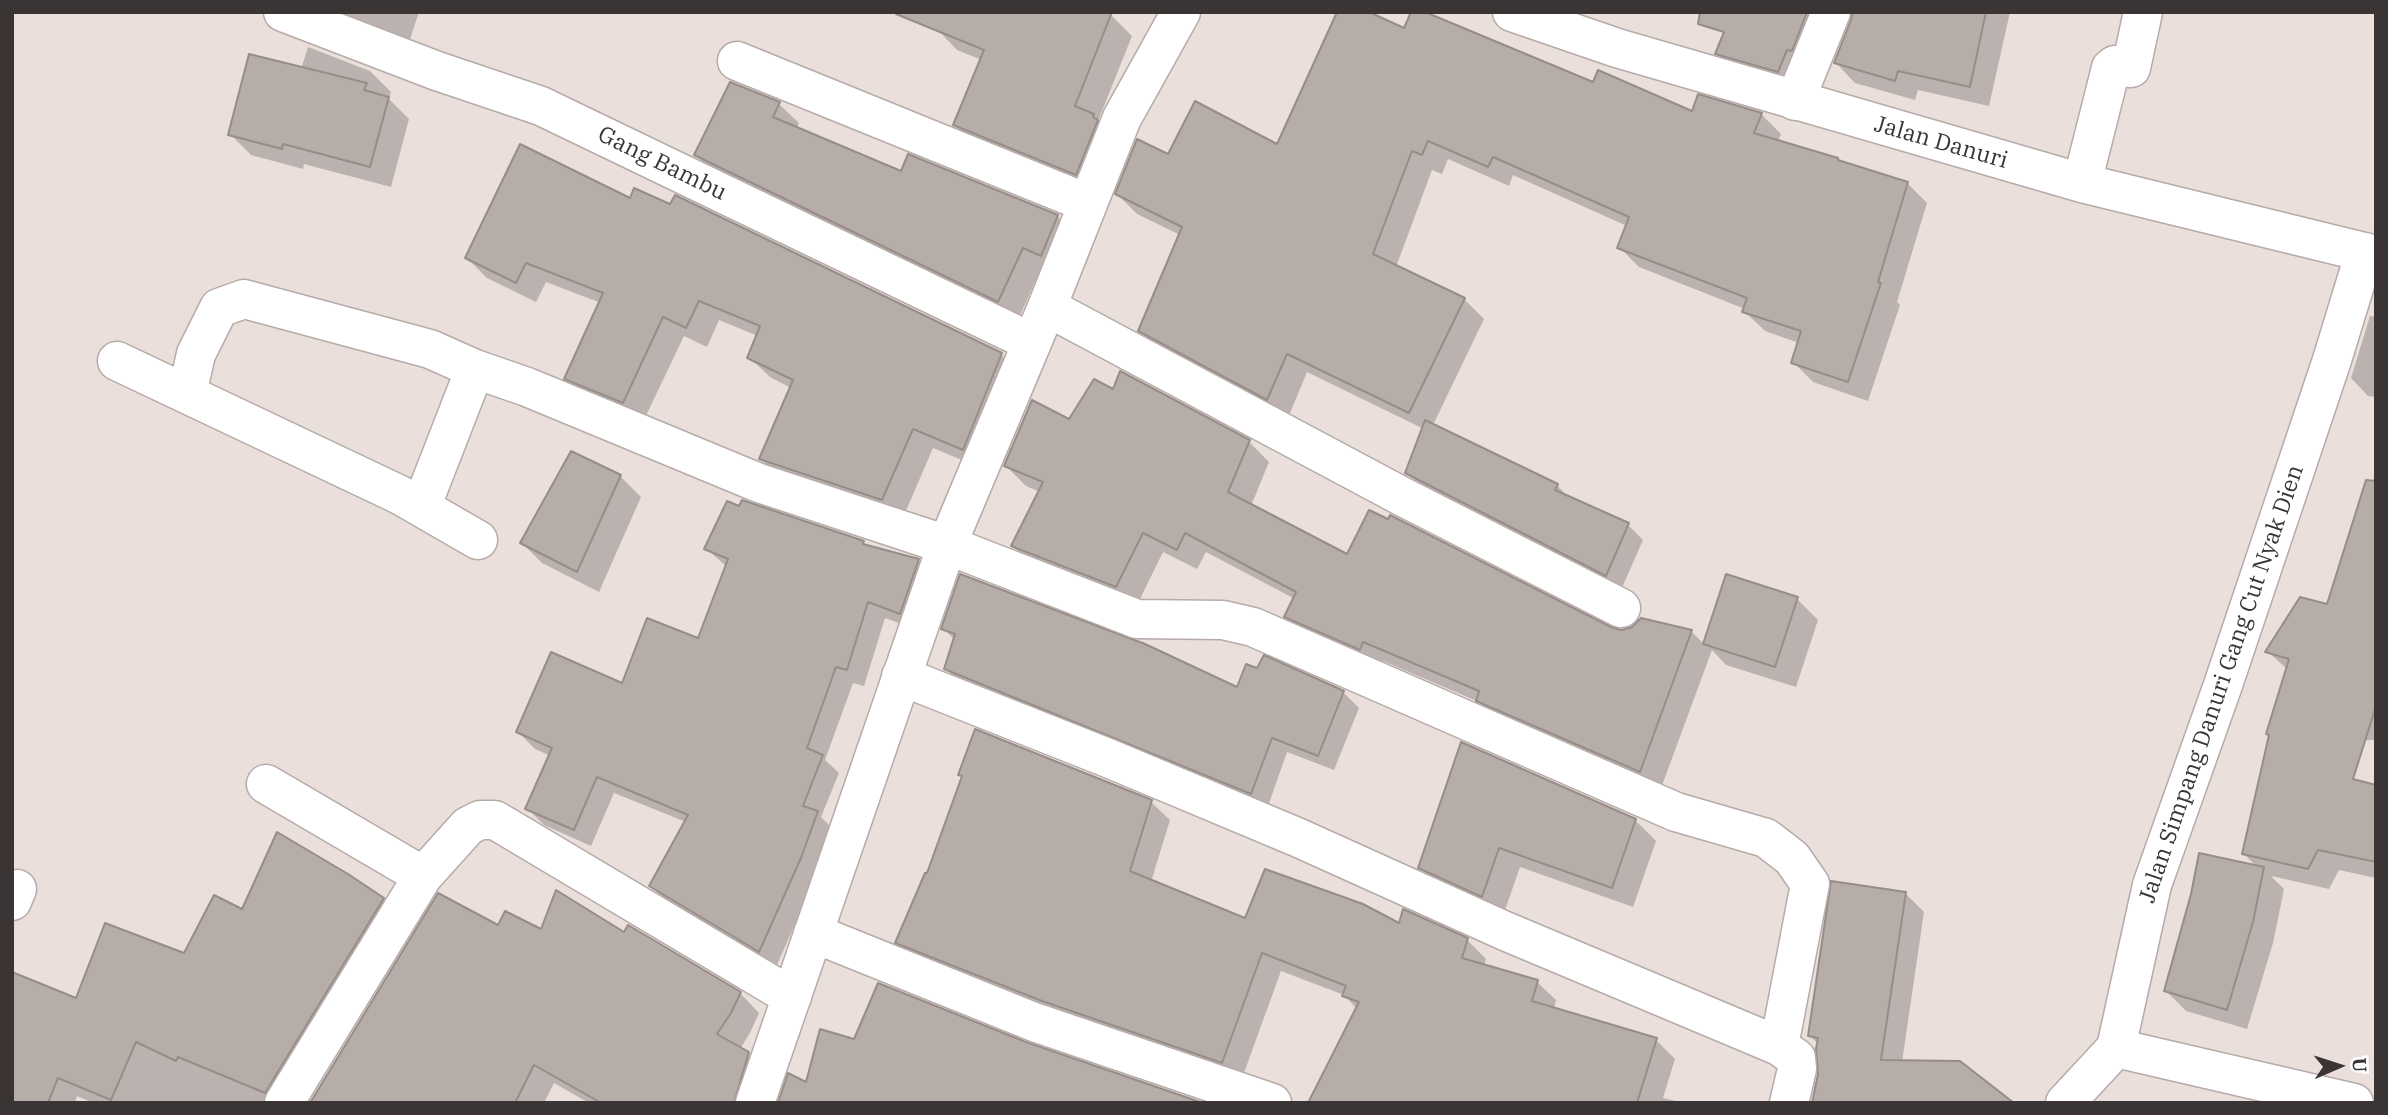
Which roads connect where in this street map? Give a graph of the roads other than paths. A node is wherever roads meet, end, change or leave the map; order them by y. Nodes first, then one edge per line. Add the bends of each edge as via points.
1 (283, 12) edge
2 (1181, 12) edge
3 (1512, 12) edge
4 (1831, 12) edge
5 (2143, 12) edge
6 (737, 61) dead end
7 (1795, 101) junction
8 (2082, 183) junction
9 (1087, 203) junction
10 (2370, 254) edge
11 (1047, 307) junction
12 (1031, 342) junction
13 (117, 361) dead end
14 (475, 369) junction
15 (187, 394) junction
16 (422, 505) junction
17 (478, 540) dead end
18 (947, 545) junction
19 (1621, 608) dead end
20 (901, 676) junction
21 (266, 784) dead end
22 (423, 876) junction
23 (813, 933) junction
24 (792, 997) junction
25 (1779, 1046) junction
26 (2116, 1048) junction
27 (285, 1103) edge
28 (755, 1103) edge
29 (1272, 1103) edge
30 (1789, 1103) edge
31 (2064, 1103) edge
32 (2354, 1103) edge

1 - 12 street, Gang Bambu via 541,106
2 - 9 street via 1122,118
3 - 7 street, Jalan Danuri
4 - 7 street
5 - 8 street via 2131,68 2110,68
6 - 9 street
7 - 8 street, Jalan Danuri
8 - 10 street, Jalan Danuri
9 - 11 street
10 - 26 street, Jalan Simpang Danuri Gang Cut Nyak Dien via 2152,885
11 - 12 street
11 - 19 street
12 - 18 street
13 - 15 street
14 - 15 street via 430,349 244,299 219,308 196,354
14 - 16 street
14 - 18 street via 759,483
15 - 16 street
16 - 17 street
18 - 20 street
18 - 25 street via 1136,619 1223,620 1254,627 1676,812 1766,838 1792,858 1810,884
20 - 23 street
20 - 25 street via 1298,838
21 - 22 street
22 - 24 street via 468,826 495,820
22 - 27 street
23 - 24 street
23 - 29 street via 1034,1023
24 - 28 street
25 - 30 street via 1796,1058
26 - 31 street
26 - 32 street

